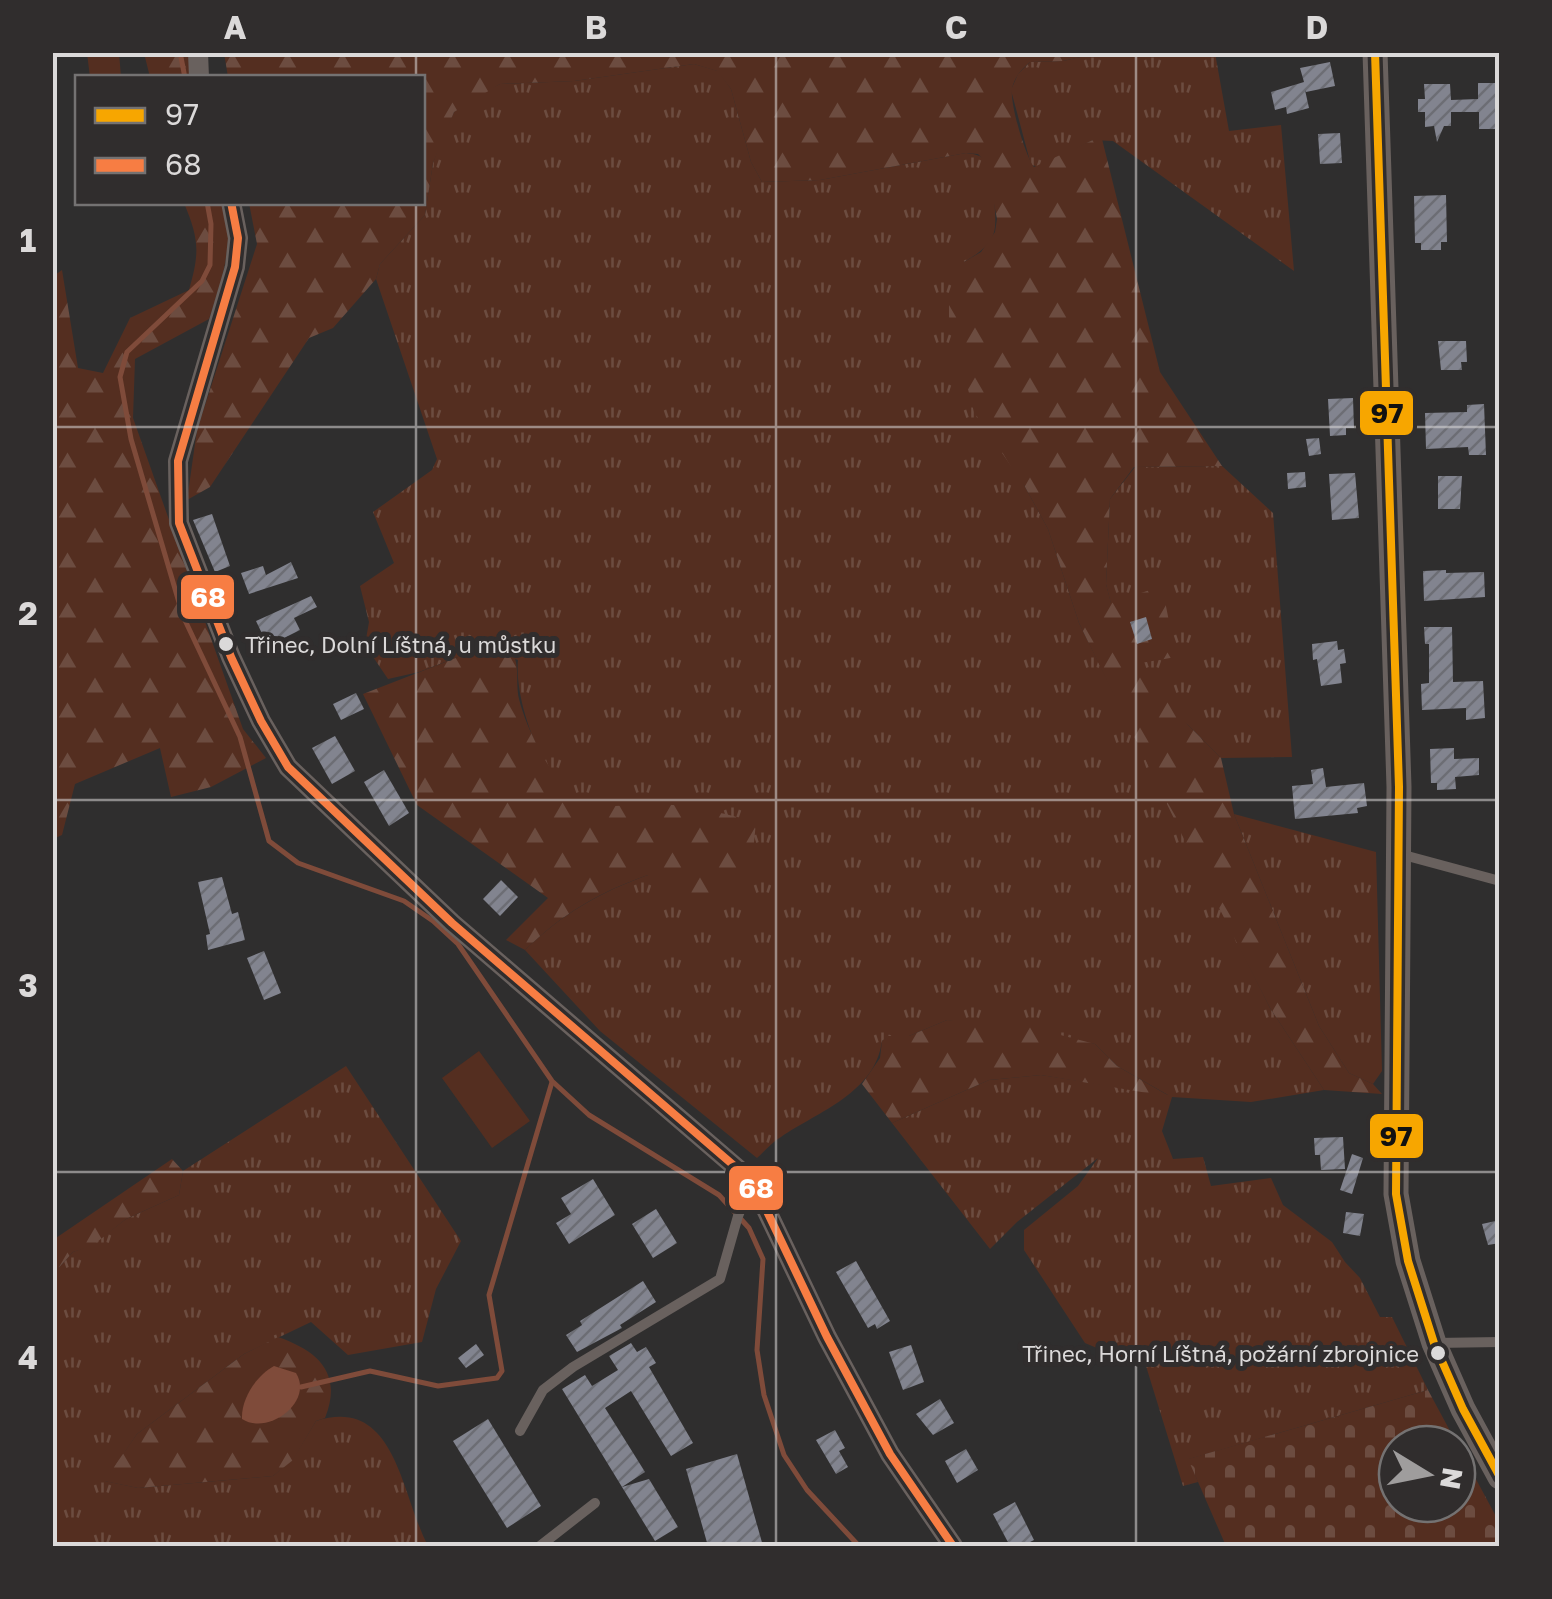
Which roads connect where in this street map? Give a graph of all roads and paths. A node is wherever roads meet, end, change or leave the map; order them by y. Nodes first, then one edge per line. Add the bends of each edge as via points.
1 (1376, 52) edge
2 (232, 205) edge
3 (1398, 854) junction
4 (1500, 880) edge
5 (753, 1182) junction
6 (1500, 1342) edge
7 (1434, 1343) junction
8 (520, 1432) dead end
9 (1500, 1477) edge
10 (595, 1503) dead end
11 (540, 1546) edge
12 (952, 1546) edge

1 - 3 street
2 - 5 street via 235,267 178,460 177,494 180,524 205,593 260,721 288,767 452,923
3 - 4 lane
3 - 7 street via 1396,1194
5 - 8 lane via 720,1279 572,1367 543,1390
5 - 12 street via 890,1454
6 - 7 lane
7 - 9 street
10 - 11 lane

